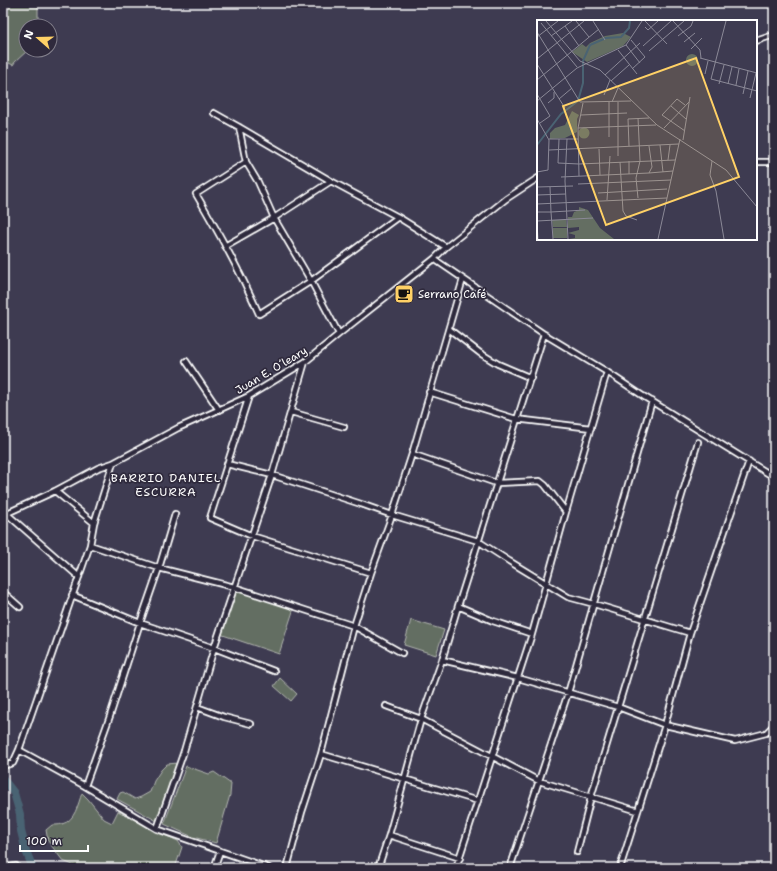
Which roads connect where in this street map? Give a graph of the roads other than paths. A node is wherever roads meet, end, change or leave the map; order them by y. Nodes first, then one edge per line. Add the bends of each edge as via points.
1 (774, 35) edge
2 (757, 41) edge
3 (214, 112) dead end
4 (239, 126) junction
5 (246, 162) junction
6 (757, 162) edge
7 (774, 162) edge
8 (537, 179) edge
9 (331, 181) junction
10 (398, 217) junction
11 (274, 218) junction
12 (225, 246) junction
13 (446, 247) junction
14 (434, 259) junction
15 (463, 279) junction
16 (311, 281) junction
17 (449, 329) junction
18 (339, 334) junction
19 (544, 334) junction
20 (186, 361) dead end
21 (305, 362) junction
22 (607, 372) junction
23 (531, 378) junction
24 (429, 392) junction
25 (249, 396) junction
26 (652, 401) junction
27 (219, 410) junction
28 (291, 412) junction
29 (516, 419) junction
30 (344, 427) dead end
31 (591, 428) junction
32 (698, 442) dead end
33 (412, 454) junction
34 (749, 461) junction
35 (113, 463) junction
36 (227, 464) junction
37 (272, 475) junction
38 (774, 477) edge
39 (496, 483) junction
40 (55, 490) junction
41 (566, 512) junction
42 (5, 514) edge
43 (175, 514) dead end
44 (392, 515) junction
45 (94, 523) junction
46 (252, 536) junction
47 (478, 541) junction
48 (90, 545) junction
49 (159, 568) junction
50 (371, 573) junction
51 (79, 577) junction
52 (546, 584) junction
53 (234, 587) junction
54 (3, 592) edge
55 (72, 595) junction
56 (594, 604) junction
57 (458, 606) junction
58 (20, 607) dead end
59 (645, 619) junction
60 (140, 623) junction
61 (354, 626) junction
62 (690, 633) junction
63 (532, 634) junction
64 (214, 648) junction
65 (402, 653) dead end
66 (442, 660) junction
67 (274, 671) dead end
68 (518, 678) junction
69 (568, 692) junction
70 (386, 706) dead end
71 (197, 707) junction
72 (618, 707) junction
73 (421, 719) junction
74 (251, 724) dead end
75 (774, 724) edge
76 (666, 725) junction
77 (19, 750) junction
78 (321, 754) junction
79 (492, 757) junction
80 (3, 766) edge
81 (404, 779) junction
82 (539, 781) junction
83 (85, 786) junction
84 (591, 797) junction
85 (478, 801) junction
86 (638, 811) junction
87 (157, 829) junction
88 (389, 835) junction
89 (220, 851) junction
90 (577, 852) dead end
91 (460, 858) junction
92 (16, 866) dead end
93 (5, 868) edge
94 (214, 868) edge
95 (269, 868) edge
96 (287, 868) edge
97 (378, 868) edge
98 (456, 868) edge
99 (510, 868) edge
100 (620, 868) edge

1 - 2 street
3 - 4 street
4 - 5 street
4 - 9 street
5 - 11 street
5 - 12 street via 196,194
6 - 7 street
8 - 13 street, Juan E. O´leary via 506,199
9 - 10 street
9 - 11 street
10 - 13 street
10 - 16 street
11 - 12 street
11 - 16 street
12 - 16 street via 259,314
13 - 14 street, Juan E. O´leary
14 - 15 street
14 - 18 street, Juan E. O´leary
15 - 17 street
15 - 19 street
16 - 18 street
17 - 23 street via 498,364
17 - 24 street
18 - 21 street, Juan E. O´leary
19 - 22 street
19 - 23 street
20 - 27 street
21 - 25 street, Juan E. O´leary
21 - 28 street
22 - 26 street
22 - 31 street
23 - 29 street
24 - 29 street
24 - 33 street
25 - 27 street, Juan E. O´leary
25 - 36 street
26 - 34 street
26 - 56 street
27 - 35 street, Juan E. O´leary via 178,428
28 - 30 street
28 - 37 street
29 - 31 street
29 - 39 street
31 - 41 street
32 - 59 street
33 - 39 street
33 - 44 street
34 - 38 street
34 - 62 street
35 - 40 street, Juan E. O´leary
35 - 45 street
36 - 37 street
36 - 46 street via 210,518
37 - 44 street
37 - 46 street
39 - 41 street via 540,481
39 - 47 street
40 - 42 street, Juan E. O´leary
40 - 45 street
41 - 52 street
42 - 51 street
43 - 49 street
44 - 47 street
44 - 50 street
45 - 48 street
46 - 50 street
46 - 53 street
47 - 52 street
47 - 57 street
48 - 49 street
48 - 51 street
49 - 53 street
49 - 60 street
50 - 61 street
51 - 55 street
52 - 56 street via 568,597
52 - 63 street
53 - 61 street
53 - 64 street
54 - 58 street
55 - 60 street
55 - 77 street
56 - 59 street
56 - 69 street
57 - 63 street
57 - 66 street
59 - 62 street
59 - 72 street
60 - 64 street
60 - 83 street
61 - 65 street
61 - 78 street
62 - 76 street
63 - 68 street
64 - 67 street
64 - 71 street
66 - 68 street
66 - 73 street
68 - 69 street
68 - 79 street
69 - 72 street
69 - 82 street
70 - 73 street
71 - 74 street
71 - 87 street
72 - 76 street
72 - 84 street
73 - 79 street
73 - 81 street
75 - 76 street via 766,733 735,741
76 - 86 street
77 - 80 street via 13,764
77 - 83 street
78 - 81 street
78 - 96 street
79 - 82 street
79 - 85 street
81 - 85 street
81 - 88 street
82 - 84 street
82 - 99 street
83 - 87 street
84 - 86 street
84 - 90 street
85 - 91 street
86 - 100 street
87 - 89 street
88 - 91 street
88 - 97 street
89 - 94 street
89 - 95 street
91 - 98 street
92 - 93 street

